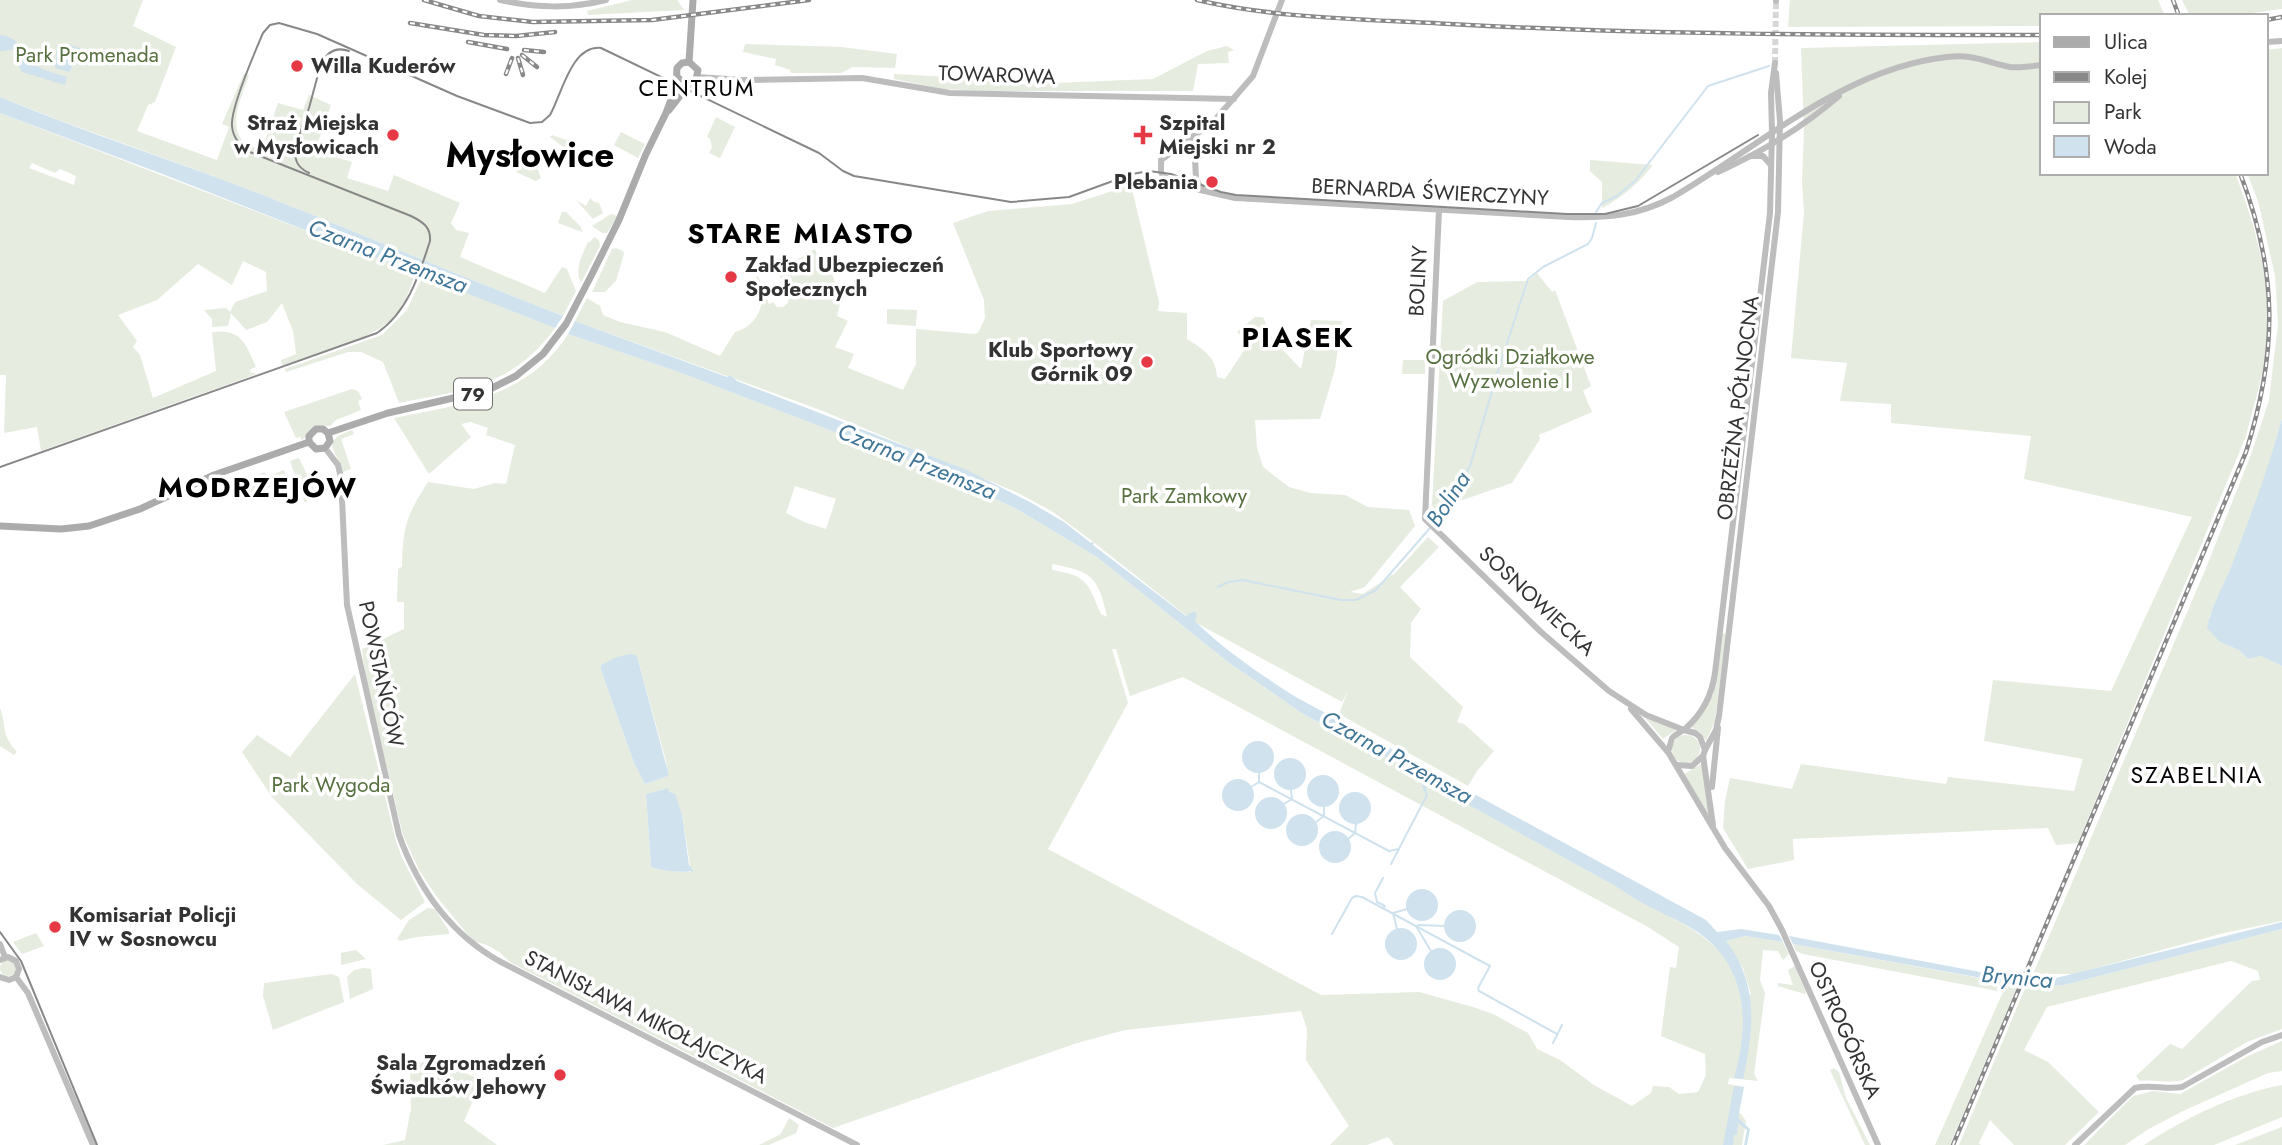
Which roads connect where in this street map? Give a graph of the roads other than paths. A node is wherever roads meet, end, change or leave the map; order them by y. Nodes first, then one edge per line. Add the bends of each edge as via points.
1 (500, 0) edge
2 (606, 0) edge
3 (1282, 0) edge
4 (575, 3) edge
5 (690, 3) edge
6 (688, 62) junction
7 (2040, 65) edge
8 (677, 77) junction
9 (697, 78) junction
10 (690, 83) junction
11 (1846, 90) junction
12 (1213, 97) junction
13 (1234, 99) junction
14 (1780, 107) junction
15 (666, 113) junction
16 (1221, 114) junction
17 (1801, 116) junction
18 (1780, 129) junction
19 (1772, 133) junction
20 (1194, 136) junction
21 (1780, 138) junction
22 (1772, 142) junction
23 (1749, 156) junction
24 (1771, 166) junction
25 (1706, 177) junction
26 (1196, 179) junction
27 (1187, 186) junction
28 (1202, 190) junction
29 (1439, 210) junction
30 (1746, 413) junction
31 (1755, 414) junction
32 (328, 433) junction
33 (309, 442) junction
34 (325, 448) junction
35 (1428, 522) joint
36 (0, 526) edge
37 (1724, 592) junction
38 (1733, 592) junction
39 (1625, 702) junction
40 (1719, 716) junction
41 (1684, 730) junction
42 (1668, 752) junction
43 (1704, 753) junction
44 (1677, 765) junction
45 (1711, 799) junction
46 (1713, 827) junction
47 (433, 901) joint
48 (1781, 929) joint
49 (0, 944) edge
50 (3, 959) edge
51 (16, 976) junction
52 (0, 977) edge
53 (2282, 1035) edge
54 (93, 1145) edge
55 (857, 1145) edge
56 (1878, 1145) edge
57 (2075, 1145) edge

1 - 4 street via 539,7
2 - 4 street
3 - 13 street via 1253,76
5 - 6 main road
6 - 8 main road, 79 via 679,65
6 - 9 main road via 697,68
7 - 11 street, BERNARDA ŚWIERCZYNY via 2009,67 1973,56 1949,57 1896,68
8 - 10 main road
8 - 15 main road, 79
9 - 10 main road, 79
9 - 12 street, TOWAROWA via 862,78 950,93
10 - 15 main road, 79
11 - 17 street, BERNARDA ŚWIERCZYNY
11 - 21 street, BERNARDA ŚWIERCZYNY
12 - 13 street, TOWAROWA
12 - 16 street
13 - 16 street
14 - 17 street via 1788,116
14 - 18 street, OBRZEŻNA PÓŁNOCNA
14 - 19 street, OBRZEŻNA PÓŁNOCNA via 1775,64
15 - 32 main road, 79 via 591,276 543,354 516,376 488,390 393,411
16 - 20 street
17 - 18 street, BERNARDA ŚWIERCZYNY
18 - 19 street, BERNARDA ŚWIERCZYNY
18 - 21 street, OBRZEŻNA PÓŁNOCNA
19 - 22 street, OBRZEŻNA PÓŁNOCNA
19 - 25 street, BERNARDA ŚWIERCZYNY
20 - 26 street
20 - 27 street, BERNARDA ŚWIERCZYNY via 1160,160 1164,177
21 - 22 street, BERNARDA ŚWIERCZYNY
21 - 31 street, OBRZEŻNA PÓŁNOCNA via 1778,212
22 - 23 street, BERNARDA ŚWIERCZYNY
22 - 24 street, OBRZEŻNA PÓŁNOCNA
23 - 24 street via 1763,156
23 - 25 street, BERNARDA ŚWIERCZYNY
24 - 30 street, OBRZEŻNA PÓŁNOCNA via 1770,213
25 - 29 street, BERNARDA ŚWIERCZYNY via 1656,206 1609,218
26 - 27 street
26 - 28 street
27 - 28 street, BERNARDA ŚWIERCZYNY
28 - 29 street, BERNARDA ŚWIERCZYNY via 1236,198
29 - 35 street, BOLINY via 1425,503
30 - 31 street
30 - 37 street, OBRZEŻNA PÓŁNOCNA
31 - 38 street, OBRZEŻNA PÓŁNOCNA
32 - 33 main road, 79 via 313,430
32 - 34 main road via 330,441
33 - 34 main road via 316,449
33 - 36 main road, 79 via 89,526
34 - 47 street, POWSTAŃCÓW via 341,478 347,605 396,822 407,856
35 - 39 street, SOSNOWIECKA via 1541,632
37 - 38 street
37 - 41 street, OBRZEŻNA PÓŁNOCNA via 1713,687
38 - 40 street, OBRZEŻNA PÓŁNOCNA
39 - 41 street, SOSNOWIECKA
39 - 42 street, SOSNOWIECKA
40 - 43 street, OBRZEŻNA PÓŁNOCNA
40 - 45 street
41 - 42 street via 1671,738
41 - 43 street, SOSNOWIECKA via 1700,737
42 - 44 street, SOSNOWIECKA
43 - 44 street via 1692,766
43 - 45 street, SOSNOWIECKA
44 - 46 street, SOSNOWIECKA
45 - 46 street, SOSNOWIECKA
46 - 48 street, SOSNOWIECKA
47 - 55 street, STANISŁAWA MIKOŁAJCZYKA via 459,932 491,957
48 - 56 street, OSTROGÓRSKA
49 - 50 street
50 - 51 street via 18,963
51 - 52 street via 9,980
51 - 54 street via 28,993
53 - 57 street via 2182,1087 2135,1088

